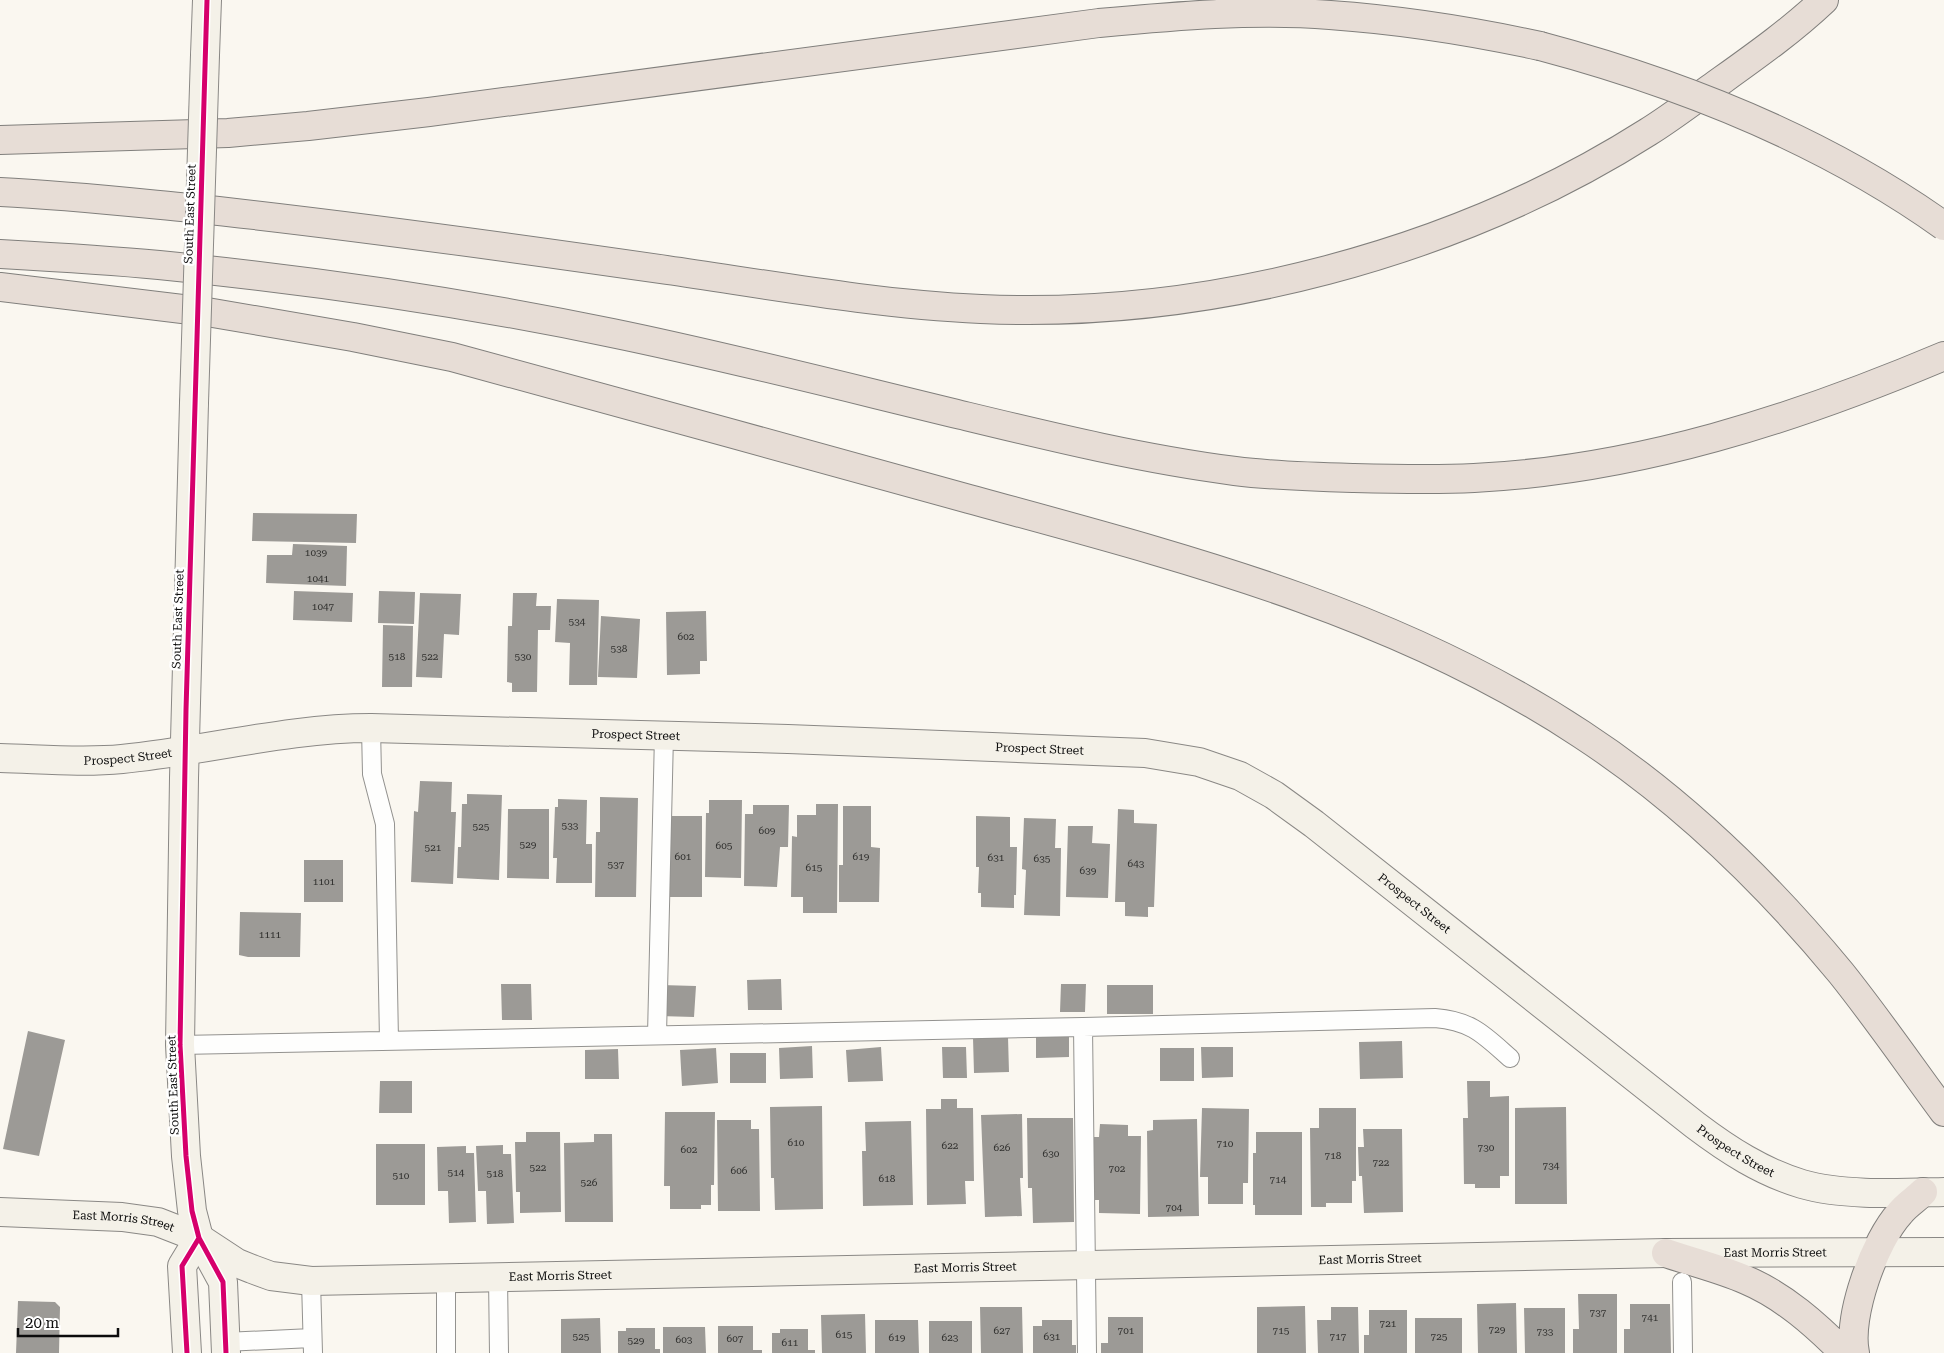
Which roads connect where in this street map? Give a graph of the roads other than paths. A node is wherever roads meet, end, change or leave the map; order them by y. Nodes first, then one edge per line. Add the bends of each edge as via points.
1 (207, 0) edge
2 (1824, 0) edge
3 (0, 140) edge
4 (0, 192) edge
5 (1944, 226) edge
6 (0, 254) edge
7 (0, 287) edge
8 (1944, 356) edge
9 (371, 728) junction
10 (664, 736) junction
11 (185, 750) junction
12 (0, 758) edge
13 (1083, 1027) junction
14 (657, 1035) junction
15 (389, 1041) junction
16 (180, 1045) junction
17 (1510, 1058) dead end
18 (1944, 1112) edge
19 (1934, 1192) edge
20 (0, 1212) edge
21 (199, 1238) junction
22 (1876, 1252) junction
23 (1944, 1252) edge
24 (1666, 1253) junction
25 (1086, 1265) junction
26 (498, 1277) junction
27 (446, 1278) junction
28 (311, 1281) junction
29 (1682, 1282) dead end
30 (312, 1346) edge
31 (226, 1348) edge
32 (187, 1353) edge
33 (446, 1353) edge
34 (499, 1353) edge
35 (1087, 1353) edge
36 (1684, 1353) edge
37 (1844, 1353) edge
38 (1855, 1353) edge

1 - 11 main road, South East Street, bridge
2 - 4 highway via 1796,26 1649,132 1584,169 1467,224 1400,248 1271,284 1120,306 982,309 879,300 496,245 265,216
3 - 5 highway, bridge via 228,133 308,126 1099,22 1258,13 1329,15 1453,29 1540,46 1659,81 1772,127 1876,183
6 - 8 highway via 237,274 500,311 616,334 1148,458 1241,472 1315,477 1476,478 1626,458 1746,430
7 - 18 highway via 207,312 452,357 1066,526 1290,592 1375,625 1486,677 1526,700 1608,753 1694,820 1799,924 1840,972
9 - 10 main road, Prospect Street
9 - 11 main road, Prospect Street via 306,732
9 - 15 lane via 372,774 385,824
10 - 14 lane
10 - 19 main road, Prospect Street via 1145,753 1220,768 1274,795 1314,824 1695,1126 1740,1157 1804,1185 1860,1191
11 - 12 main road, Prospect Street via 122,759
11 - 16 main road, South East Street
13 - 14 lane
13 - 17 lane via 1436,1018 1454,1020 1478,1030
13 - 25 lane
14 - 15 lane
15 - 16 lane
16 - 21 main road, South East Street via 186,1156 192,1211
19 - 22 highway via 1900,1212
20 - 21 main road, East Morris Street via 138,1218
21 - 28 main road, East Morris Street via 252,1270
21 - 31 main road, South East Street via 223,1282
21 - 32 main road via 182,1266
22 - 23 main road, East Morris Street
22 - 24 main road, East Morris Street
22 - 38 highway via 1857,1307
24 - 25 main road, East Morris Street
24 - 37 highway via 1747,1280 1810,1320
25 - 26 main road, East Morris Street
25 - 35 lane
26 - 27 main road, East Morris Street
26 - 34 lane
27 - 28 main road, East Morris Street
27 - 33 lane
28 - 30 lane
29 - 36 lane
30 - 31 lane

